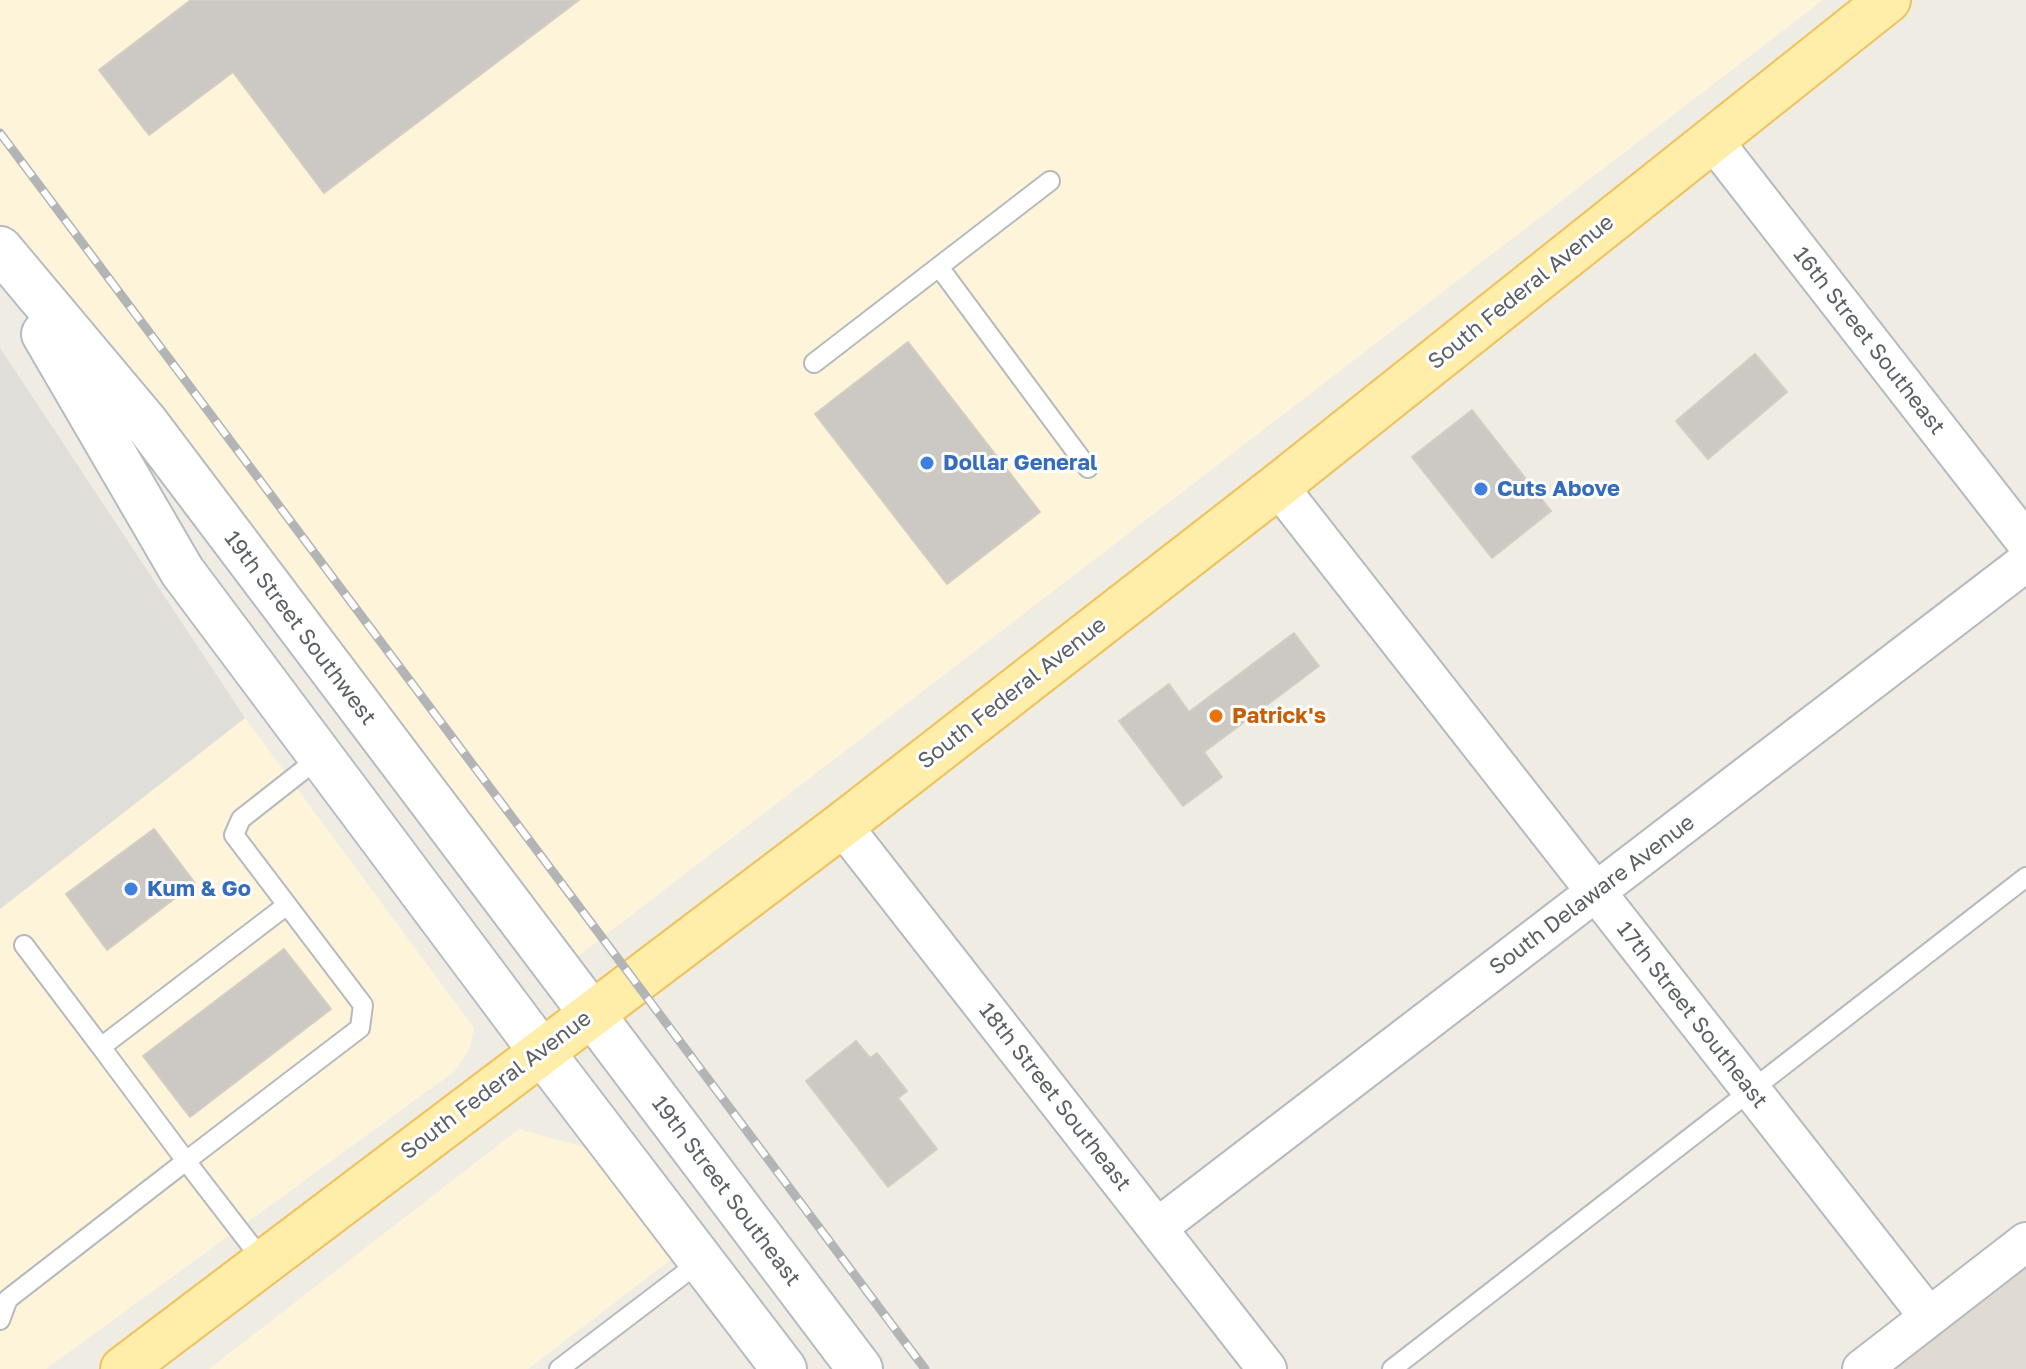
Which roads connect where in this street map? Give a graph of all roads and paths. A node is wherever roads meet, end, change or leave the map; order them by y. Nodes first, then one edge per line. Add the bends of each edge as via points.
1 (1888, 0) edge
2 (1712, 139) junction
3 (1050, 181) dead end
4 (0, 249) edge
5 (0, 258) edge
6 (939, 267) junction
7 (814, 363) dead end
8 (1088, 468) dead end
9 (1278, 486) junction
10 (2026, 542) edge
11 (2026, 562) edge
12 (320, 757) junction
13 (842, 825) junction
14 (2026, 877) edge
15 (1596, 892) junction
16 (287, 905) junction
17 (24, 945) dead end
18 (591, 1014) junction
19 (101, 1047) junction
20 (541, 1051) junction
21 (1751, 1090) junction
22 (186, 1161) junction
23 (1157, 1228) junction
24 (2026, 1242) edge
25 (263, 1261) junction
26 (701, 1261) junction
27 (1929, 1317) junction
28 (0, 1320) edge
29 (123, 1369) edge
30 (559, 1369) edge
31 (784, 1369) edge
32 (860, 1369) edge
33 (1267, 1369) edge
34 (1392, 1369) edge
35 (1862, 1369) edge

1 - 2 main road, South Federal Avenue
2 - 9 main road, South Federal Avenue
2 - 10 street, 16th Street Southeast
3 - 6 lane
4 - 18 main road, 19th Street Southwest via 146,423
5 - 12 main road via 182,571
6 - 7 lane
6 - 8 lane
9 - 13 main road, South Federal Avenue
9 - 15 street, 17th Street Southeast
11 - 15 street, South Delaware Avenue
12 - 16 lane via 241,819 234,835
12 - 20 main road
13 - 18 main road, South Federal Avenue
13 - 23 street, 18th Street Southeast
14 - 21 lane
15 - 21 street, 17th Street Southeast
15 - 23 street, South Delaware Avenue
16 - 19 lane
16 - 22 lane via 363,1005 360,1028
17 - 19 lane
18 - 20 main road, South Federal Avenue
18 - 32 main road, 19th Street Southeast
19 - 22 lane
20 - 25 main road, South Federal Avenue
20 - 26 main road
21 - 27 street, 17th Street Southeast
21 - 34 lane
22 - 25 lane
22 - 28 lane via 8,1299
23 - 33 street, 18th Street Southeast
24 - 27 street
25 - 29 main road, South Federal Avenue
26 - 30 lane
26 - 31 main road
27 - 35 street

